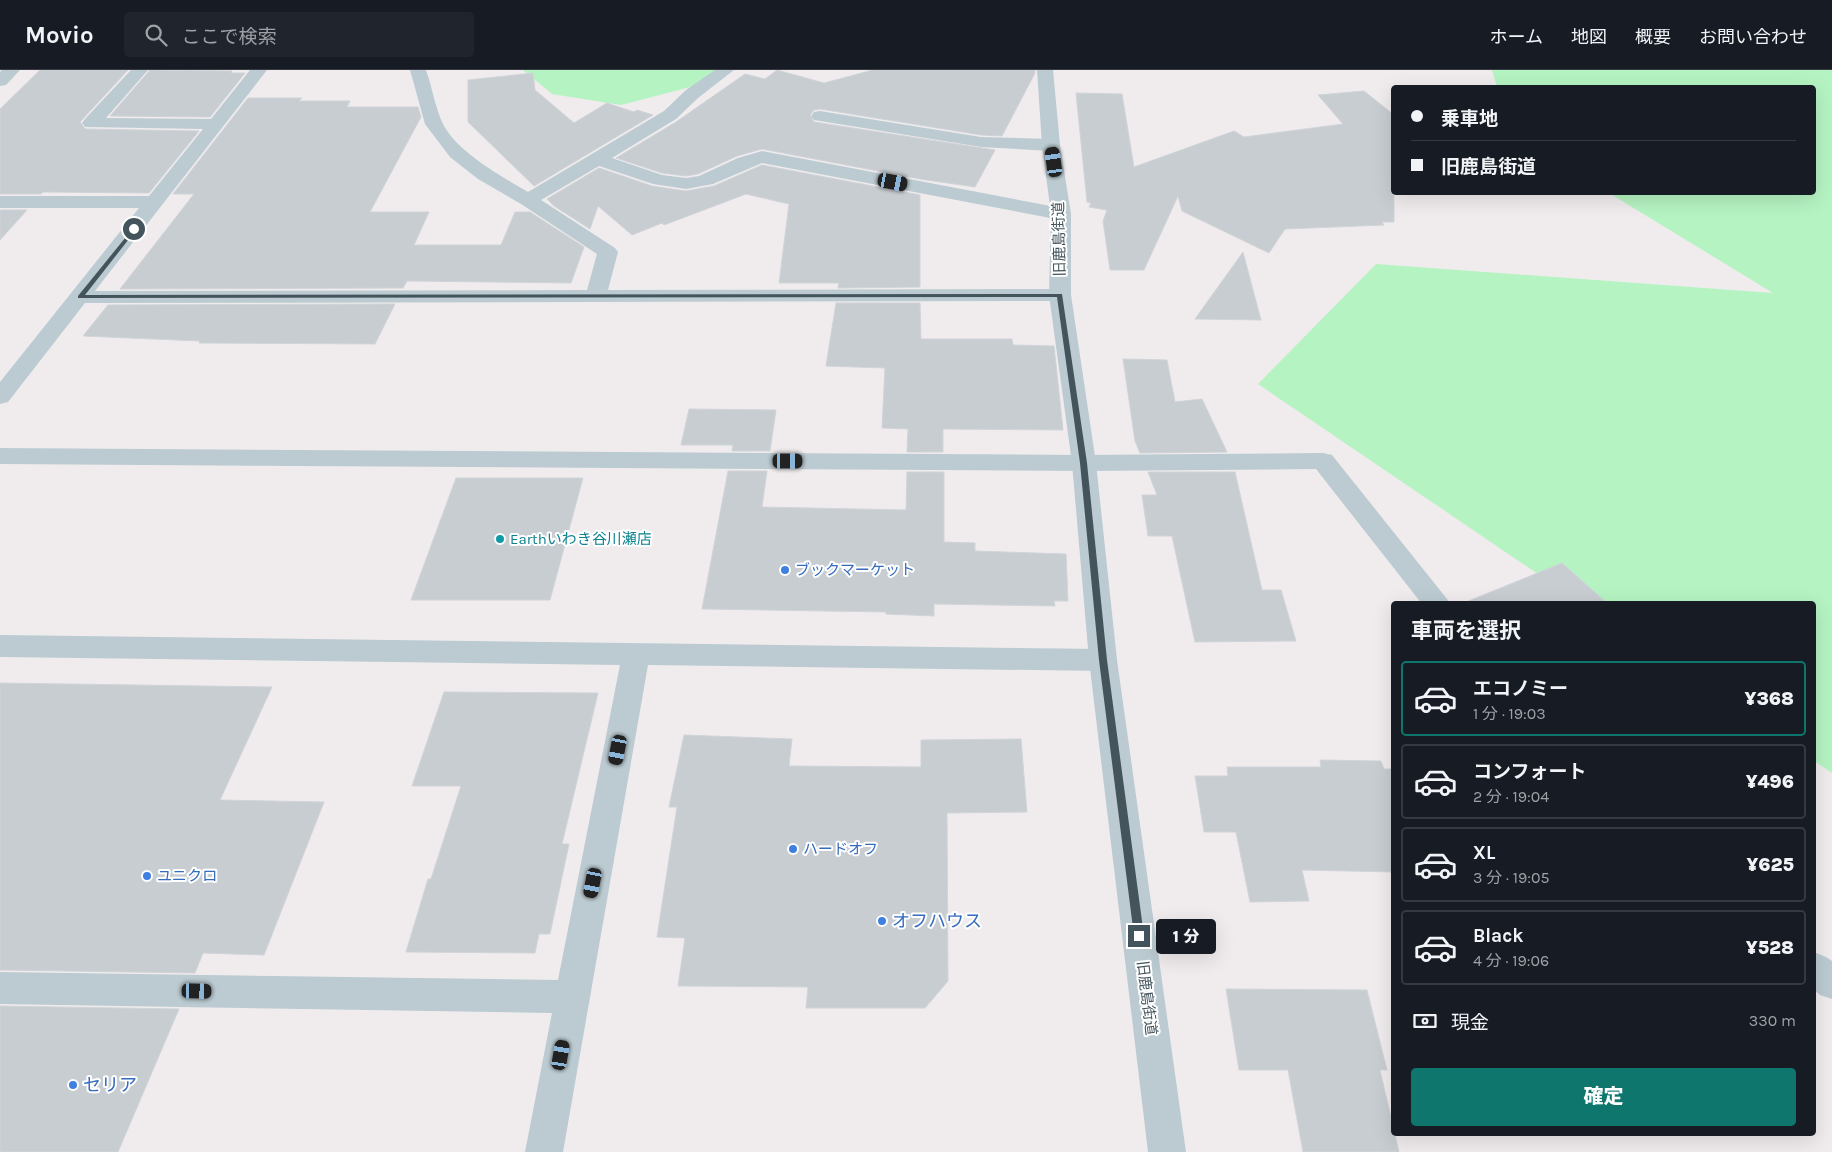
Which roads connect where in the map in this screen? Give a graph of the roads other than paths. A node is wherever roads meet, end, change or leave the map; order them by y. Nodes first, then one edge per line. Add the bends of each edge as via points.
1 (12, 70) edge
2 (140, 70) edge
3 (259, 70) edge
4 (418, 70) edge
5 (726, 70) edge
6 (1046, 70) edge
7 (0, 81) edge
8 (820, 116) dead end
9 (217, 124) junction
10 (1051, 145) junction
11 (598, 159) junction
12 (528, 200) junction
13 (0, 202) edge
14 (155, 202) junction
15 (1061, 214) junction
16 (596, 295) junction
17 (1060, 295) junction
18 (80, 297) junction
19 (0, 397) edge
20 (0, 456) edge
21 (1084, 463) junction
22 (1435, 601) edge
23 (0, 646) edge
24 (636, 655) junction
25 (1103, 660) junction
26 (1816, 970) edge
27 (1832, 983) edge
28 (0, 988) edge
29 (572, 997) junction
30 (544, 1152) edge
31 (1167, 1152) edge

1 - 7 street
2 - 9 street via 91,124
3 - 9 street
4 - 12 street via 434,124 457,153 485,175
5 - 11 street via 692,94 670,115
6 - 10 street, 旧鹿島街道
8 - 10 street via 981,142
9 - 14 street
10 - 15 street, 旧鹿島街道
11 - 12 street
11 - 15 street via 671,183 699,182 749,159 762,157
12 - 16 street via 608,252
13 - 14 street
14 - 18 street
15 - 17 street, 旧鹿島街道
16 - 17 street
16 - 18 street
17 - 21 street, 旧鹿島街道
18 - 19 street
20 - 21 street
21 - 22 street via 1323,461
21 - 25 street, 旧鹿島街道
23 - 24 street
24 - 25 street
24 - 29 street
25 - 31 street, 旧鹿島街道
26 - 27 street
28 - 29 street
29 - 30 street

